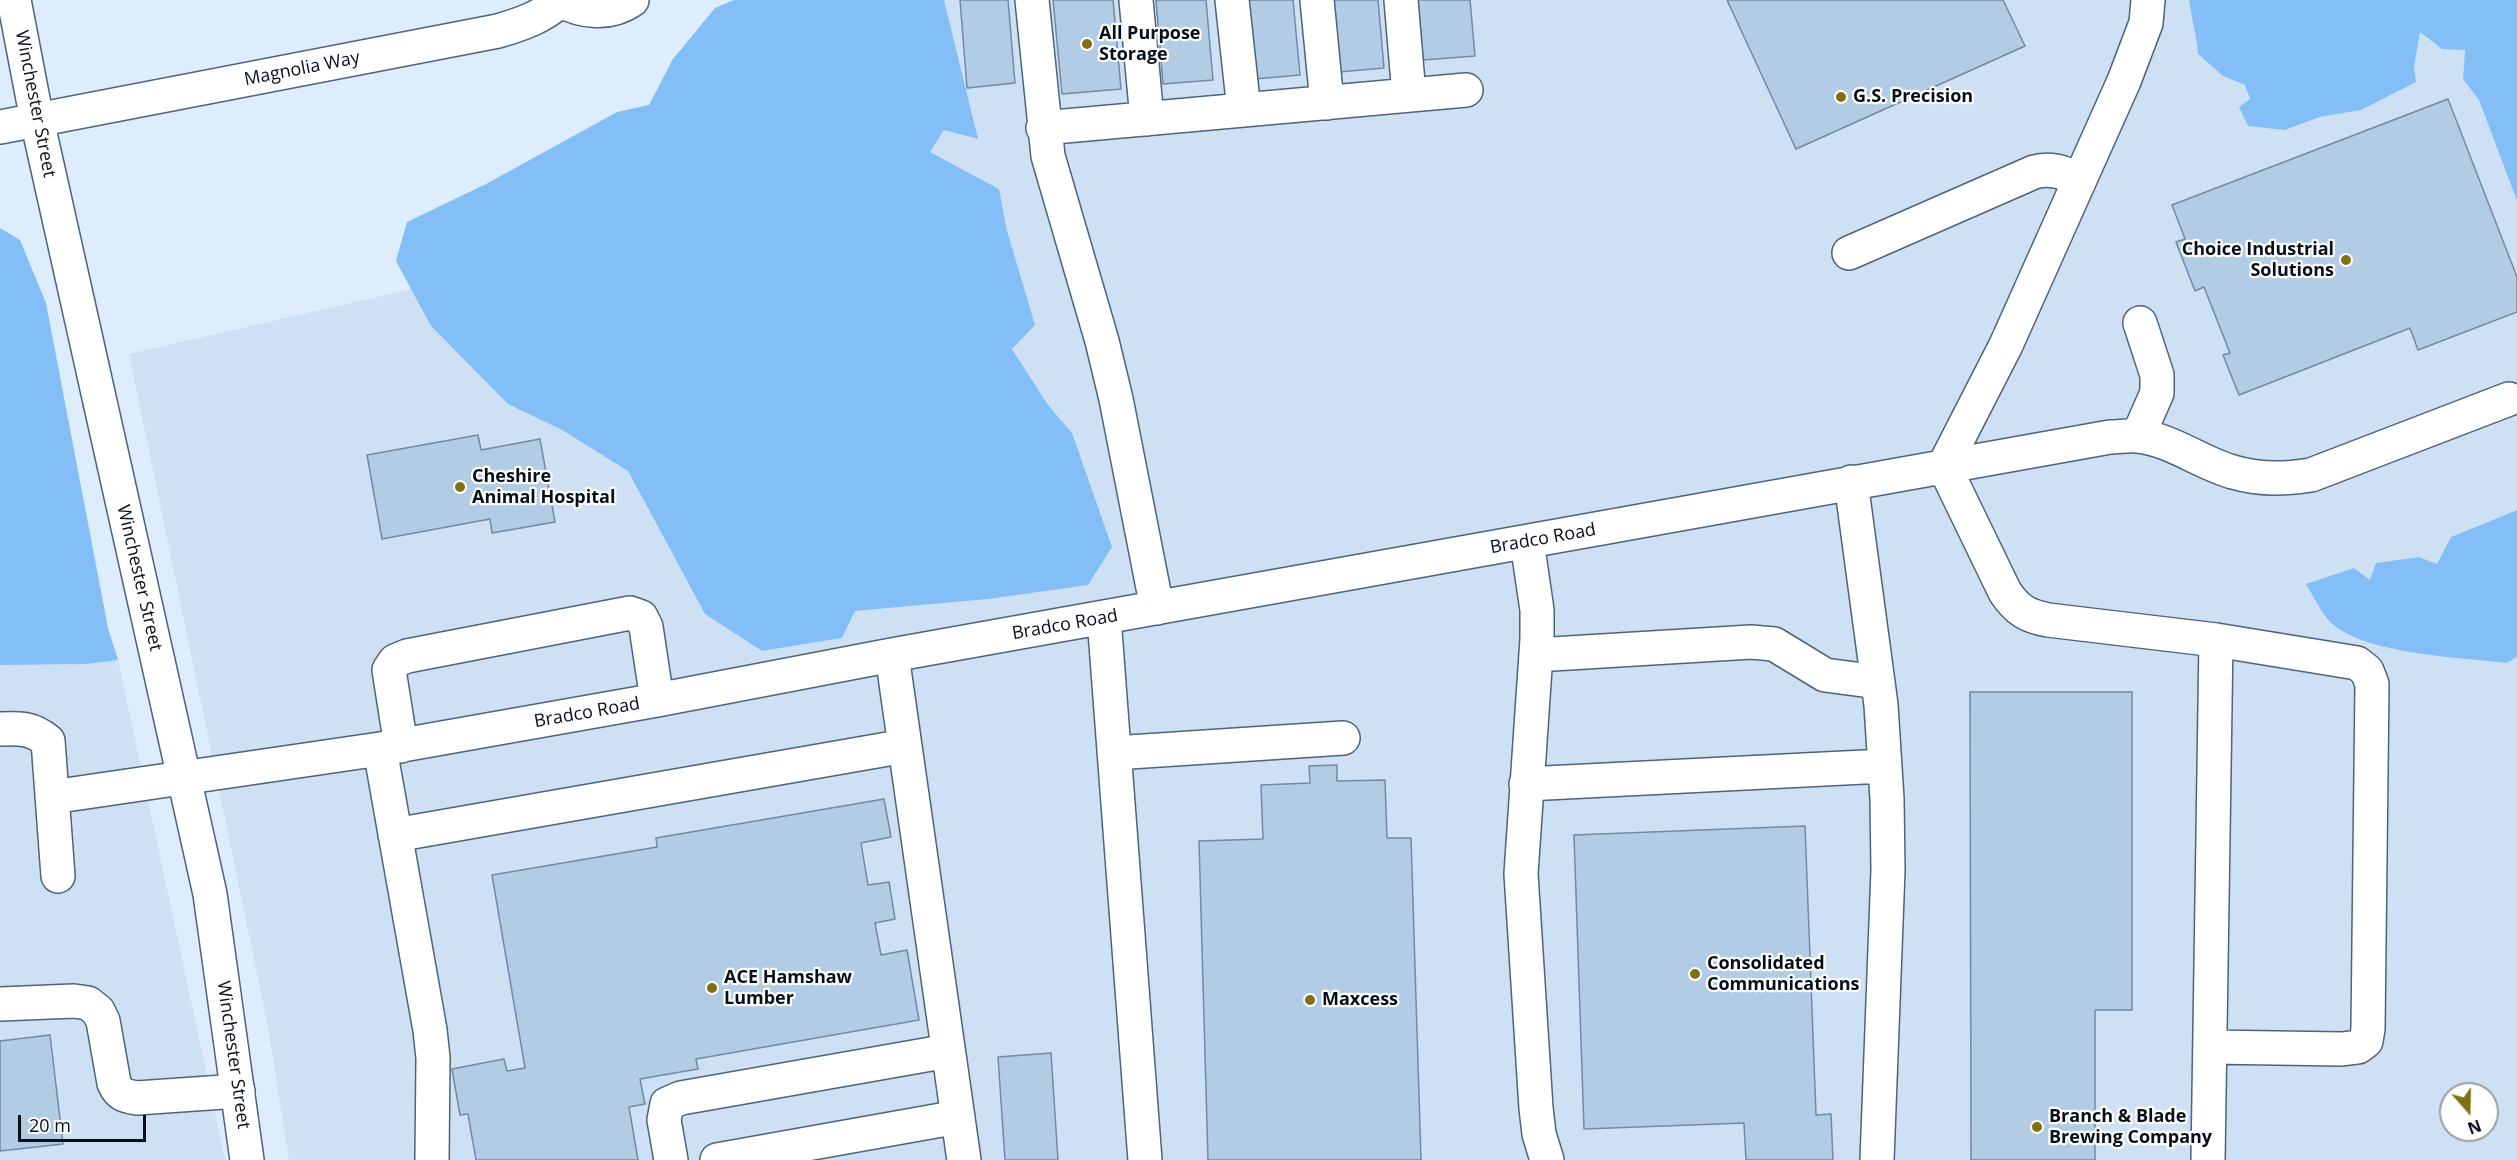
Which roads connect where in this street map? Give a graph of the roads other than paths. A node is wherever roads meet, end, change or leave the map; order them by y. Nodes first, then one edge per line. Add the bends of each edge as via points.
1 (14, 0) edge
2 (560, 0) edge
3 (632, 0) edge
4 (1032, 0) edge
5 (1136, 0) edge
6 (1232, 0) edge
7 (1317, 0) edge
8 (1401, 0) edge
9 (2148, 0) edge
10 (1466, 90) dead end
11 (1409, 95) junction
12 (1327, 103) junction
13 (1244, 110) junction
14 (1147, 119) junction
15 (37, 120) junction
16 (0, 127) edge
17 (1044, 128) junction
18 (2080, 179) junction
19 (1849, 253) dead end
20 (2140, 323) dead end
21 (2509, 399) dead end
22 (2138, 436) junction
23 (1944, 466) junction
24 (1851, 482) junction
25 (1527, 542) junction
26 (1157, 608) junction
27 (1104, 618) junction
28 (2216, 640) junction
29 (892, 655) junction
30 (1536, 655) junction
31 (1878, 682) junction
32 (657, 700) junction
33 (0, 729) edge
34 (1343, 738) dead end
35 (904, 746) junction
36 (390, 748) junction
37 (1114, 753) junction
38 (1884, 766) junction
39 (184, 779) junction
40 (1527, 784) junction
41 (52, 798) junction
42 (395, 835) junction
43 (58, 876) dead end
44 (0, 1004) edge
45 (2210, 1047) junction
46 (948, 1051) junction
47 (238, 1091) junction
48 (958, 1117) junction
49 (247, 1160) edge
50 (432, 1160) edge
51 (671, 1160) edge
52 (717, 1160) edge
53 (964, 1160) edge
54 (1145, 1160) edge
55 (1547, 1160) edge
56 (1877, 1160) edge
57 (2208, 1160) edge

1 - 15 street, Winchester Street
2 - 3 street, Magnolia Way via 581,10 604,11
2 - 15 street, Magnolia Way via 549,11 498,31
4 - 17 street
5 - 14 street
6 - 13 street
7 - 12 street
8 - 11 street
9 - 18 street via 2146,23 2124,81
10 - 11 street
11 - 12 street
12 - 13 street
13 - 14 street
14 - 17 street
15 - 16 street, Magnolia Way
15 - 39 street, Winchester Street
17 - 26 street via 1055,186 1116,399
18 - 19 street via 2054,170 2034,172
18 - 23 street via 2006,345
20 - 22 street via 2157,375 2157,393
21 - 22 street via 2311,475 2283,479 2232,472
22 - 23 street, Bradco Road via 2110,437
23 - 24 street, Bradco Road
23 - 28 street via 2005,592 2026,616
24 - 25 street, Bradco Road
24 - 31 street
25 - 26 street, Bradco Road
25 - 30 street via 1537,610
26 - 27 street, Bradco Road
27 - 29 street, Bradco Road
27 - 37 street
28 - 45 street
28 - 45 street via 2357,663 2367,671 2372,684 2368,1029 2366,1041 2358,1047 2342,1049
29 - 32 street, Bradco Road
29 - 35 street
30 - 31 street via 1751,642 1774,645 1826,675
30 - 40 street
31 - 38 street
32 - 36 street, Bradco Road
32 - 36 street via 646,627 641,617 630,613 395,661 388,670
33 - 41 street via 26,728 48,741
34 - 37 street
35 - 42 street
35 - 46 street
36 - 39 street, Bradco Road
36 - 42 street
37 - 54 street
38 - 40 street
38 - 56 street via 1888,870
39 - 41 street, Bradco Road
39 - 47 street, Winchester Street via 210,894
40 - 55 street via 1521,873 1536,1108
41 - 43 street
42 - 50 street via 430,1030
44 - 47 street via 88,1003 103,1021 114,1083 124,1096
45 - 57 street
46 - 48 street
46 - 51 street via 681,1098 667,1104 664,1120
47 - 49 street, Winchester Street
48 - 52 street
48 - 53 street

